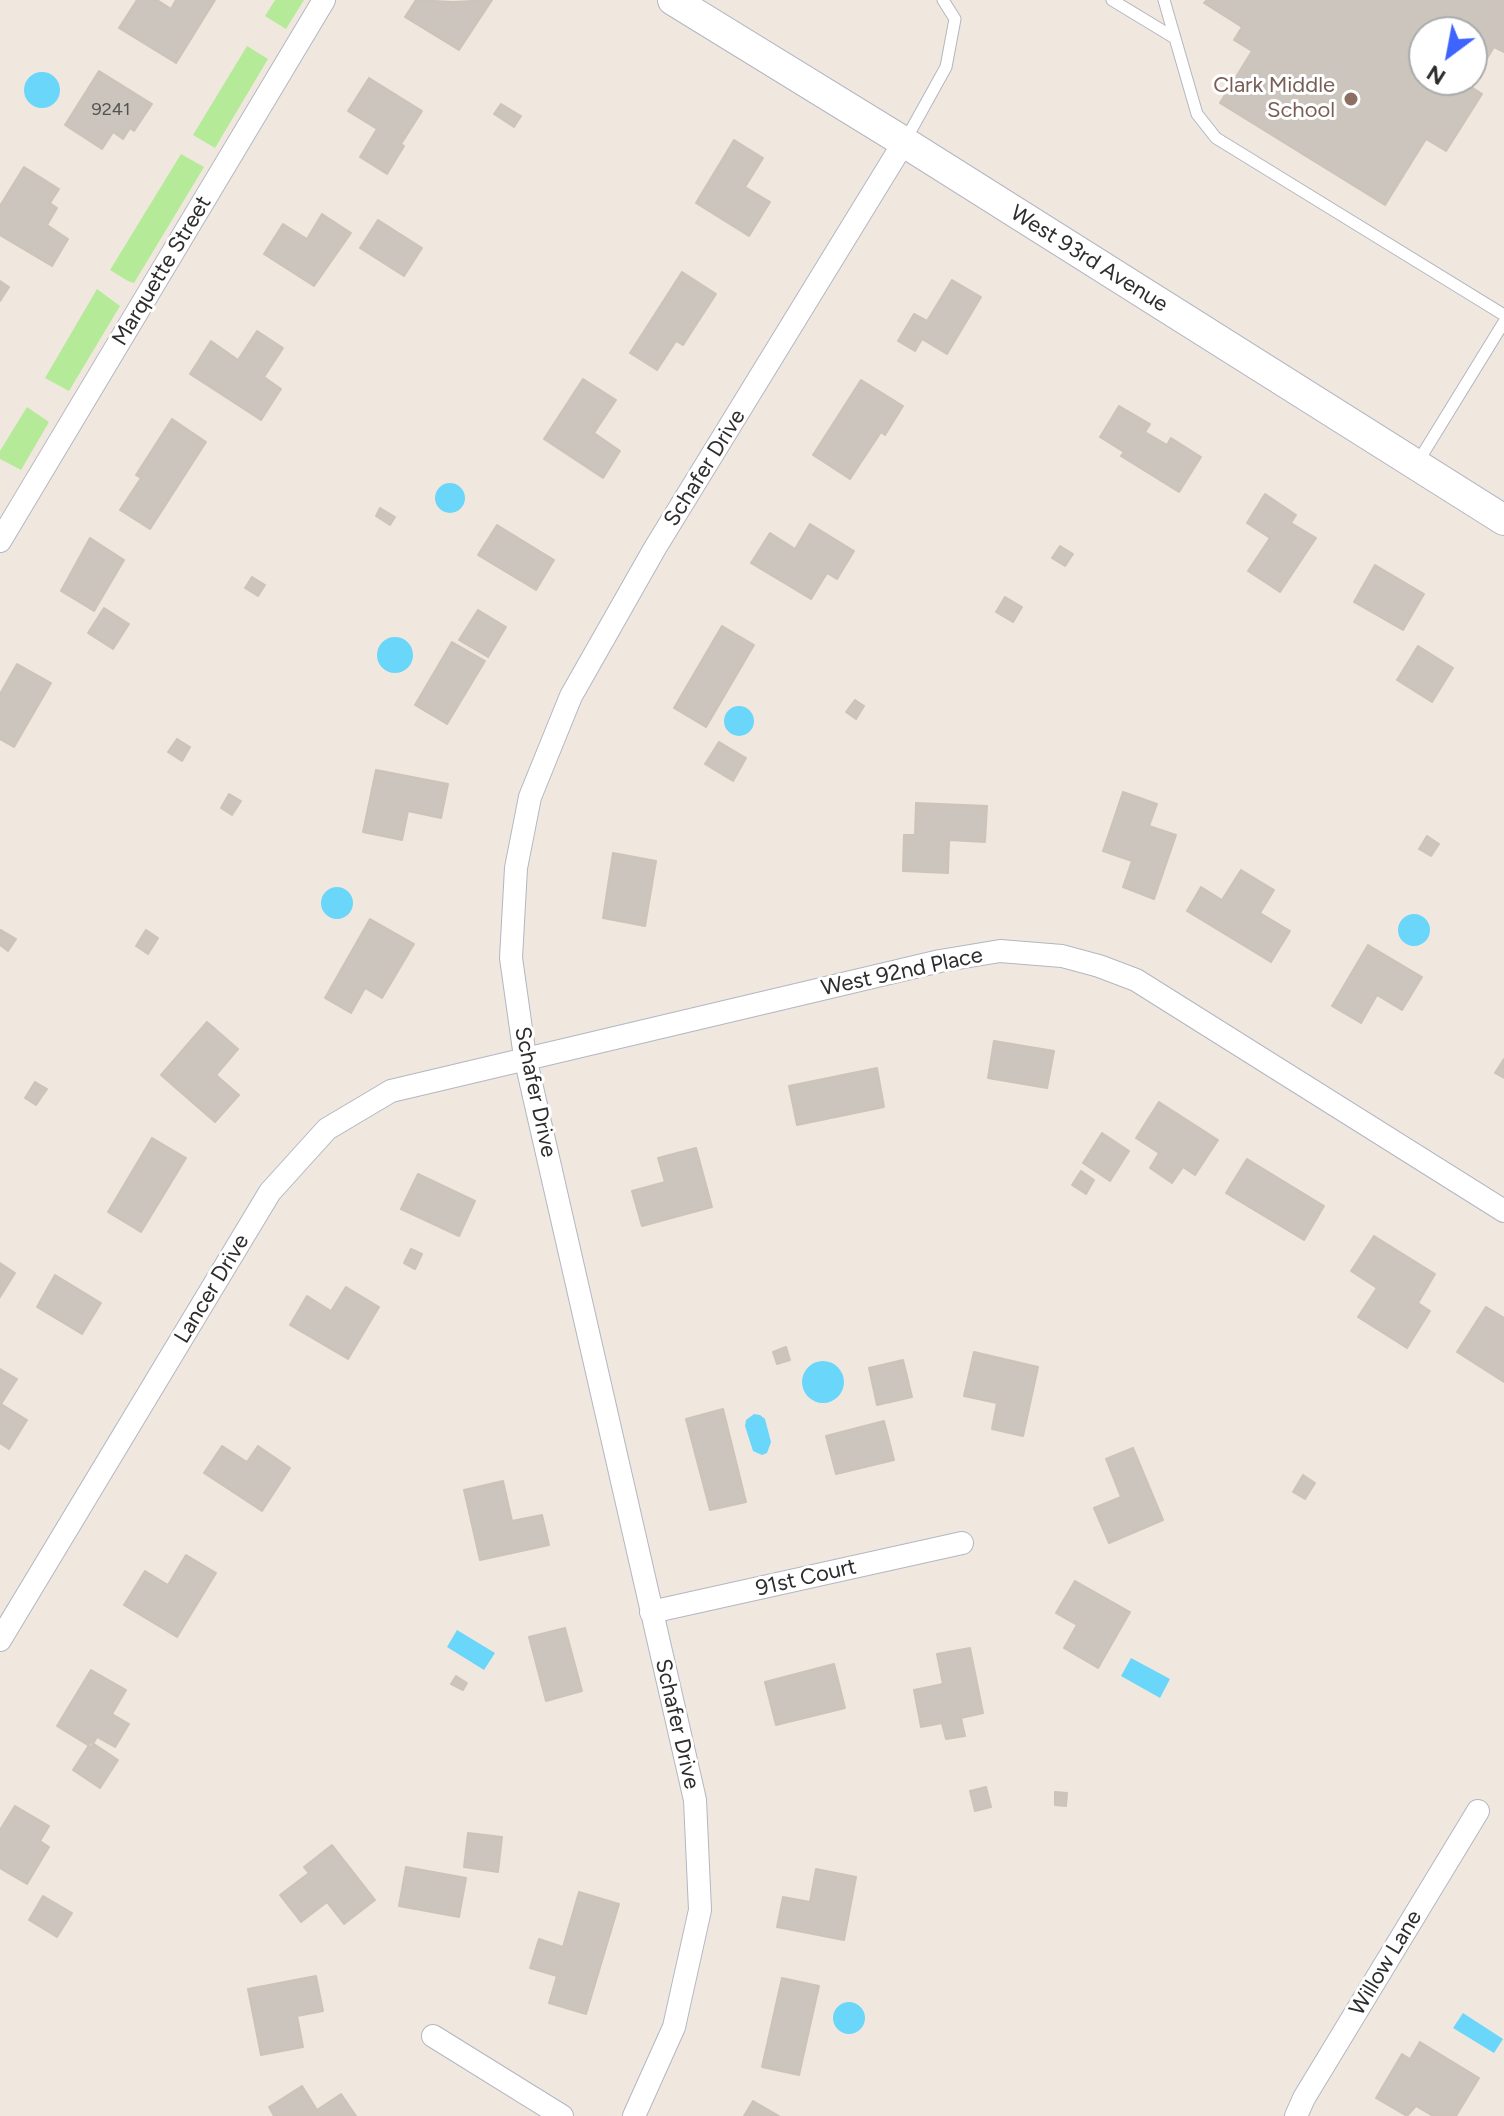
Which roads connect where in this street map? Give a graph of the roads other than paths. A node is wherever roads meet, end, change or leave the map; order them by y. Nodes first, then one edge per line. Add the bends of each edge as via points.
1 (324, 0) edge
2 (673, 0) edge
3 (943, 0) edge
4 (1112, 0) edge
5 (1164, 0) edge
6 (1173, 37) junction
7 (904, 142) junction
8 (1504, 315) edge
9 (1504, 322) edge
10 (1416, 465) junction
11 (1504, 520) edge
12 (0, 541) edge
13 (525, 1057) junction
14 (1504, 1211) edge
15 (962, 1543) dead end
16 (651, 1612) junction
17 (0, 1640) edge
18 (1478, 1811) dead end
19 (433, 2036) dead end
20 (562, 2116) edge
21 (634, 2116) edge
22 (1296, 2116) edge

1 - 12 street, Marquette Street
2 - 7 street, West 93rd Avenue
3 - 7 lane via 955,19 946,67
4 - 6 lane
5 - 6 lane
6 - 8 lane via 1197,114 1216,138
7 - 10 street, West 93rd Avenue
7 - 13 street, Schafer Drive via 655,548 571,696 530,797 516,868 511,958
9 - 10 lane
10 - 11 street, West 93rd Avenue
13 - 14 street, West 92nd Place via 940,961 1000,951 1062,956 1136,980
13 - 16 street, Schafer Drive
13 - 17 street, Lancer Drive via 391,1091 327,1129 270,1192
15 - 16 street, 91st Court
16 - 21 street, Schafer Drive via 695,1800 700,1910 674,2027
18 - 22 street, Willow Lane
19 - 20 street

